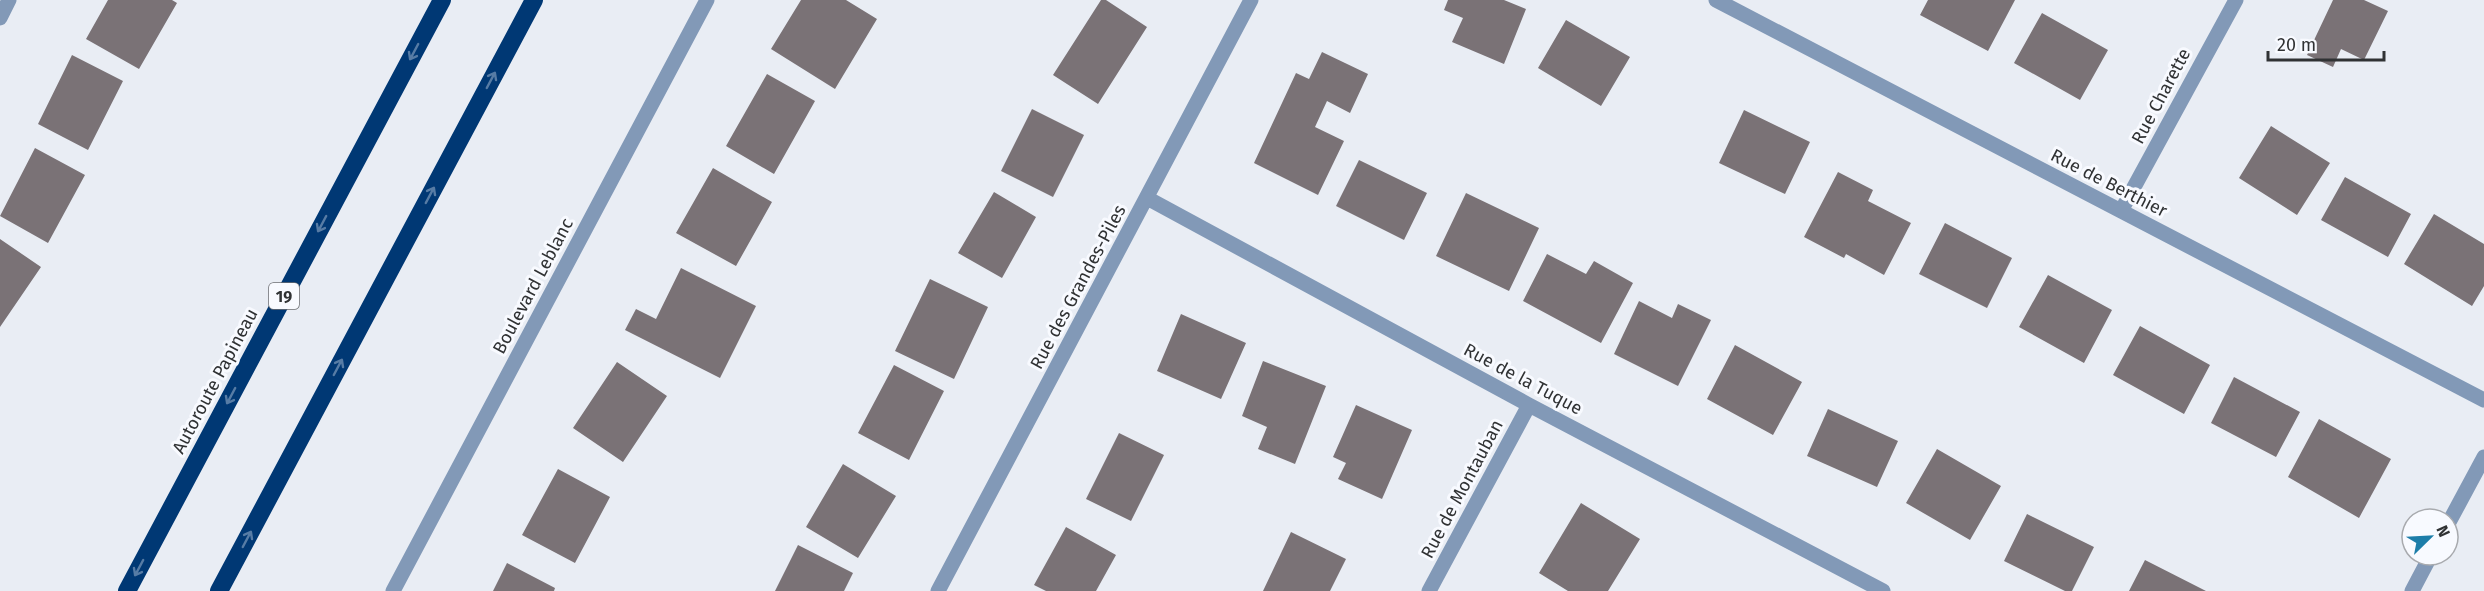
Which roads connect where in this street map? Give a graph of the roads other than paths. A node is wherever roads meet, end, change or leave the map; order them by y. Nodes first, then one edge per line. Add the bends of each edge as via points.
1 (9, 0) edge
2 (442, 0) edge
3 (534, 0) edge
4 (707, 0) edge
5 (1251, 0) edge
6 (1716, 0) edge
7 (2236, 0) edge
8 (0, 18) edge
9 (1147, 198) junction
10 (2121, 211) junction
11 (2484, 400) edge
12 (1529, 405) junction
13 (2484, 457) edge
14 (2457, 507) edge
15 (2425, 567) edge
16 (127, 591) edge
17 (219, 591) edge
18 (393, 591) edge
19 (938, 591) edge
20 (1429, 591) edge
21 (1883, 591) edge
22 (2412, 591) edge

1 - 8 street
2 -> 16 highway, Autoroute Papineau / 19
17 -> 3 highway
4 - 18 street, Boulevard Leblanc
5 - 9 street, Rue des Grandes-Piles
6 - 10 street, Rue de Berthier
7 - 10 street, Rue Charette
9 - 12 street, Rue de la Tuque
9 - 19 street, Rue des Grandes-Piles
10 - 11 street, Rue de Berthier
12 - 20 street, Rue de Montauban
12 - 21 street, Rue de la Tuque
13 - 14 street
15 - 22 street

